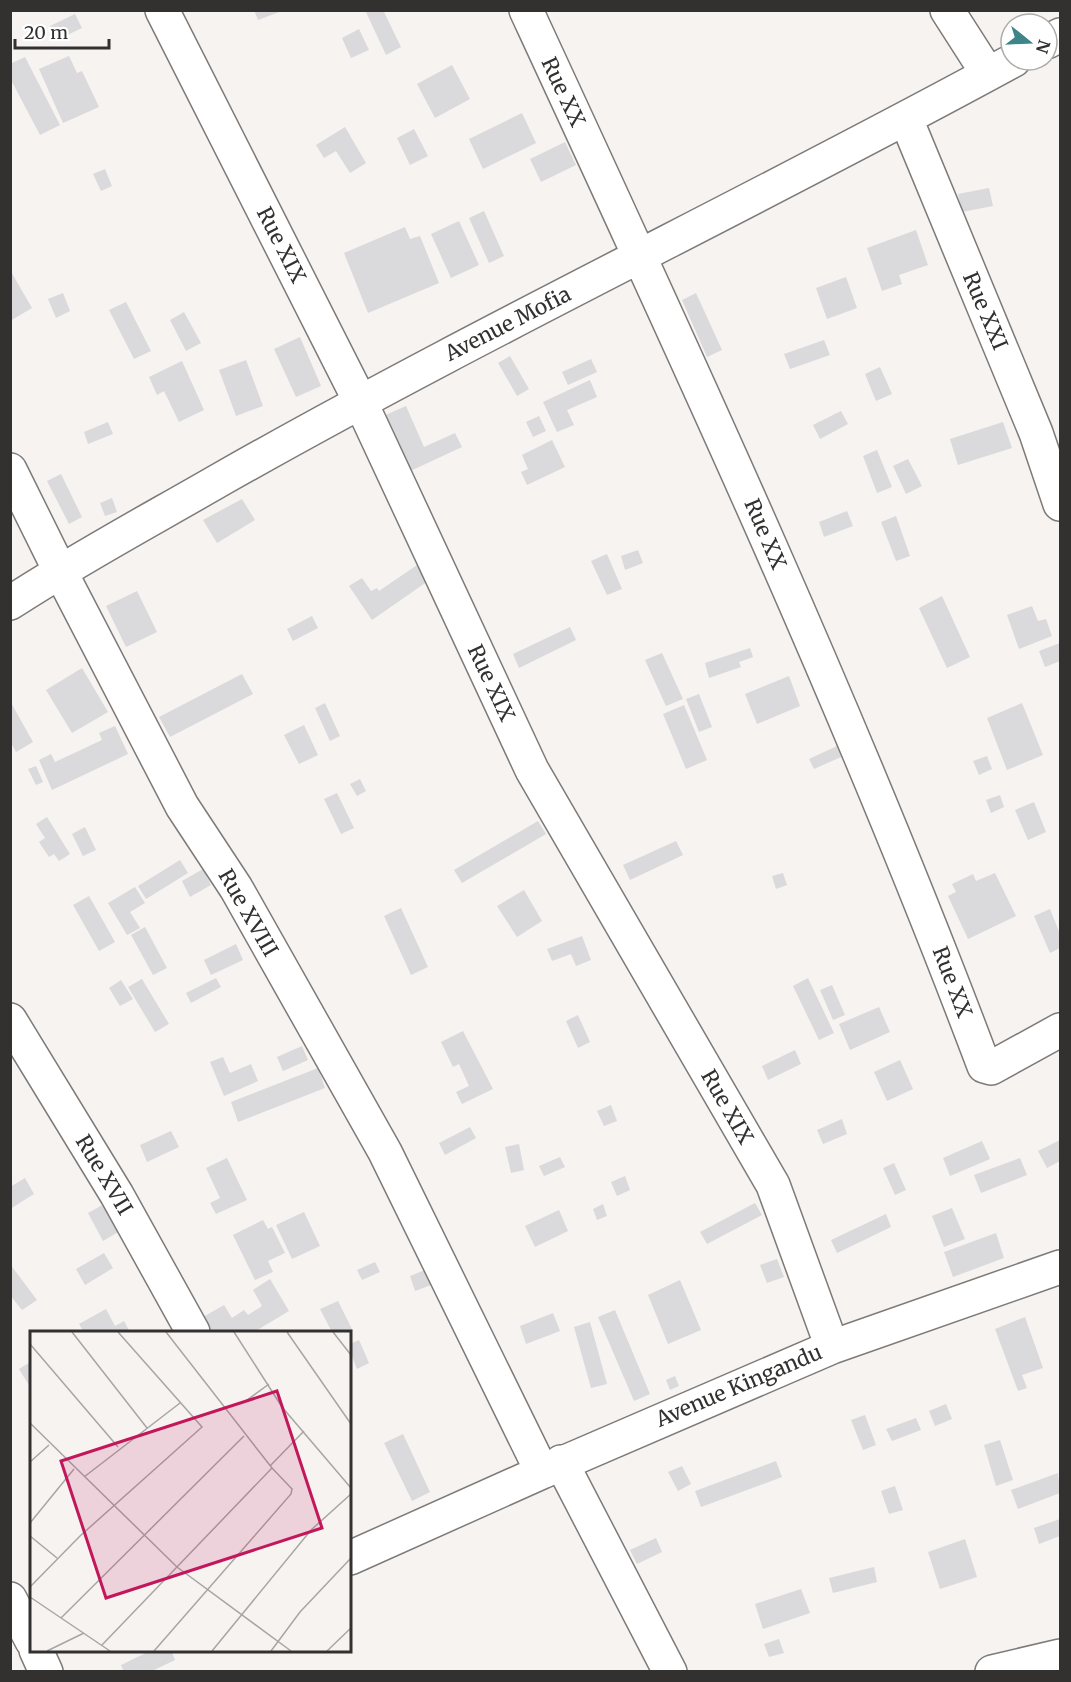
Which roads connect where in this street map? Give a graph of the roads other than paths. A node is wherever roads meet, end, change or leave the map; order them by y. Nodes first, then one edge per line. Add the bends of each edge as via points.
1 (162, 10) edge
2 (526, 10) edge
3 (947, 10) edge
4 (999, 65) edge
5 (999, 68) edge
6 (906, 119) junction
7 (639, 256) junction
8 (360, 400) junction
9 (1048, 429) edge
10 (10, 470) edge
11 (1060, 504) edge
12 (60, 572) junction
13 (10, 603) edge
14 (10, 1020) edge
15 (1060, 1030) edge
16 (1060, 1268) edge
17 (192, 1331) edge
18 (832, 1347) junction
19 (551, 1467) junction
20 (351, 1558) edge
21 (10, 1599) edge
22 (30, 1637) edge
23 (37, 1652) edge
24 (1060, 1656) edge
25 (46, 1671) edge
26 (670, 1671) edge
27 (992, 1671) edge

1 - 8 street, Rue XIX
2 - 7 street, Rue XX
3 - 4 street
5 - 6 street, Avenue Mofia
6 - 7 street, Avenue Mofia
6 - 9 street, Rue XXI
7 - 8 street, Avenue Mofia
7 - 15 street, Rue XX via 736,466 948,970 984,1066 991,1068
8 - 12 street, Avenue Mofia
8 - 18 street, Rue XIX via 532,770 773,1185
9 - 11 street, Rue XXI
10 - 12 street, Rue XVIII
12 - 13 street, Avenue Mofia
12 - 19 street, Rue XVIII via 182,806 236,888 385,1152 486,1355
14 - 17 street, Rue XVII via 117,1195
16 - 18 street, Avenue Kingandu
18 - 19 street, Avenue Kingandu
19 - 20 street, Avenue Kingandu
19 - 26 street
21 - 22 street
23 - 25 street
24 - 27 street

